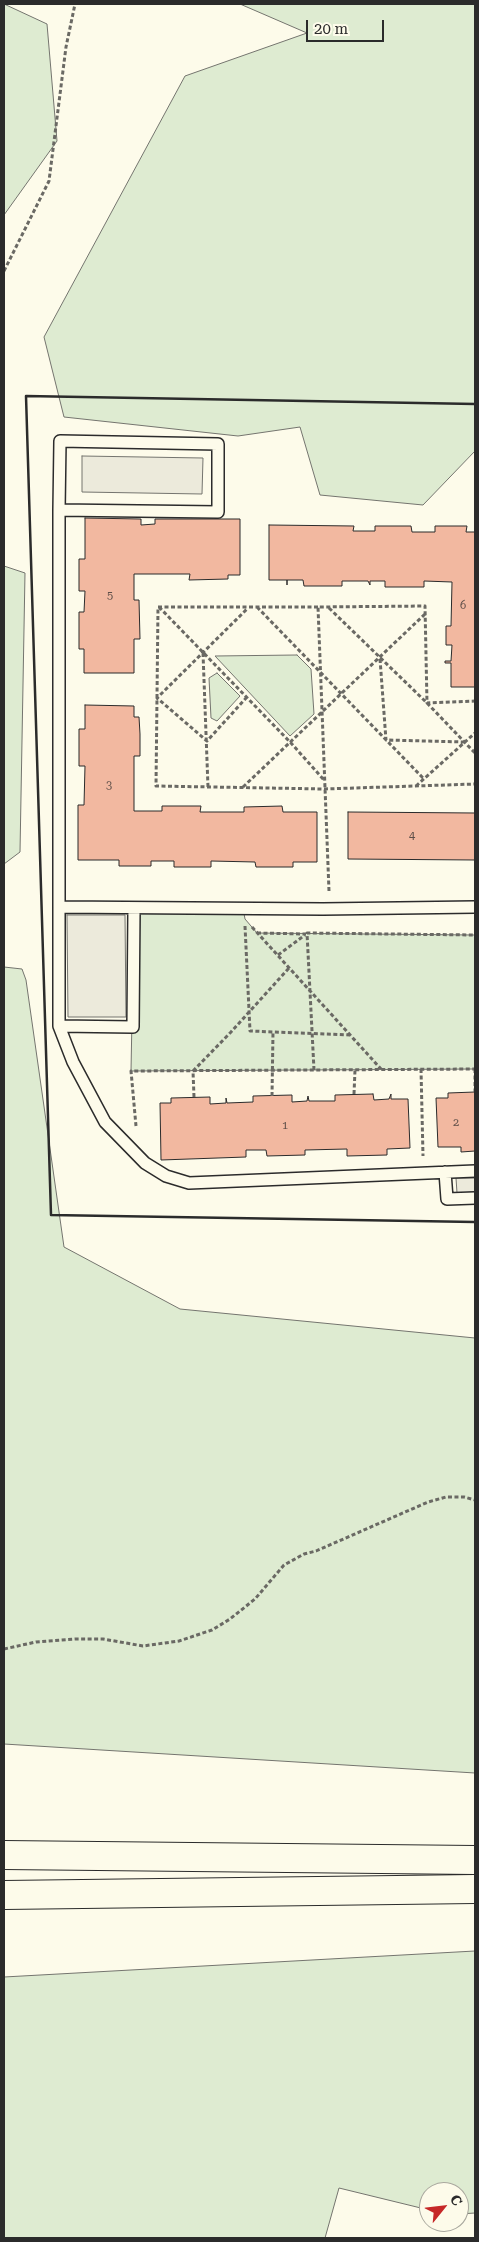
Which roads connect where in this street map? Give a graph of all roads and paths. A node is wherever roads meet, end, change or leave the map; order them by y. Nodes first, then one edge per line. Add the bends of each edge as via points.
1 (75, 4) edge
2 (4, 271) edge
3 (59, 510) junction
4 (158, 607) junction
5 (248, 607) junction
6 (257, 607) junction
7 (318, 607) junction
8 (329, 607) junction
9 (426, 614) junction
10 (203, 652) junction
11 (380, 658) junction
12 (320, 670) junction
13 (342, 695) junction
14 (247, 697) junction
15 (157, 698) junction
16 (475, 701) edge
17 (427, 703) junction
18 (322, 714) junction
19 (475, 733) edge
20 (386, 740) junction
21 (207, 741) junction
22 (465, 742) junction
23 (291, 743) junction
24 (475, 753) edge
25 (424, 779) junction
26 (324, 780) junction
27 (475, 784) edge
28 (416, 786) junction
29 (208, 787) junction
30 (242, 788) junction
31 (324, 789) junction
32 (59, 907) junction
33 (134, 908) junction
34 (475, 908) edge
35 (330, 909) junction
36 (257, 933) junction
37 (306, 934) junction
38 (475, 935) edge
39 (278, 955) junction
40 (289, 968) junction
41 (309, 990) junction
42 (249, 1011) junction
43 (59, 1026) junction
44 (273, 1032) junction
45 (312, 1034) junction
46 (351, 1035) junction
47 (475, 1068) edge
48 (382, 1069) junction
49 (421, 1069) junction
50 (193, 1070) junction
51 (273, 1070) junction
52 (314, 1070) junction
53 (355, 1070) junction
54 (475, 1092) edge
55 (354, 1094) dead end
56 (272, 1096) dead end
57 (194, 1098) dead end
58 (140, 1158) junction
59 (475, 1171) edge
60 (445, 1172) junction
61 (423, 1173) junction
62 (475, 1198) edge
63 (475, 1500) edge
64 (4, 1649) edge
65 (4, 1855) edge
66 (475, 1860) edge
67 (475, 1889) edge
68 (4, 1895) edge

1 - 2 path via 66,47 50,181
3 - 3 lane via 60,441 218,444 218,512
3 - 32 lane
4 - 5 path
4 - 10 path
4 - 15 path
5 - 6 path
5 - 10 path
6 - 7 path
6 - 12 path
7 - 8 path
7 - 12 path
8 - 9 path via 425,606
8 - 11 path
9 - 11 path
9 - 17 path
10 - 14 path
10 - 15 path
10 - 21 path
11 - 13 path
11 - 17 path
11 - 20 path
12 - 13 path
12 - 18 path
13 - 18 path
13 - 20 path
14 - 21 path
14 - 23 path
15 - 21 path
15 - 29 path via 156,786
16 - 17 path
17 - 22 path
18 - 23 path
18 - 26 path
19 - 22 path
20 - 22 path
20 - 25 path
21 - 29 path
22 - 24 path
22 - 25 path
23 - 26 path
23 - 30 path
25 - 28 path
26 - 31 path
27 - 28 path
28 - 31 path
29 - 30 path
30 - 31 path
31 - 35 path
32 - 33 lane
32 - 43 lane
33 - 35 lane
33 - 43 lane via 133,1027
34 - 35 lane
36 - 37 path
36 - 39 path
36 - 42 path via 244,919
37 - 38 path
37 - 39 path
37 - 41 path
39 - 40 path
40 - 41 path
40 - 42 path
41 - 45 path
41 - 46 path
42 - 44 path via 250,1031
42 - 50 path
43 - 58 lane via 73,1062 105,1122
44 - 45 path
44 - 51 path
45 - 46 path
45 - 52 path
46 - 48 path
47 - 49 path
47 - 54 path
48 - 49 path
48 - 53 path
49 - 61 path
50 - 51 path
50 - 57 path
50 - 58 path via 131,1071
51 - 52 path
51 - 56 path
52 - 53 path
53 - 55 path
58 - 61 lane via 166,1176 188,1183
59 - 60 lane
60 - 61 lane
60 - 62 lane via 447,1200
63 - 64 path via 446,1497 428,1502 304,1554 284,1565 255,1599 230,1619 212,1630 179,1641 143,1646 75,1638
65 - 66 main road
67 - 68 main road

